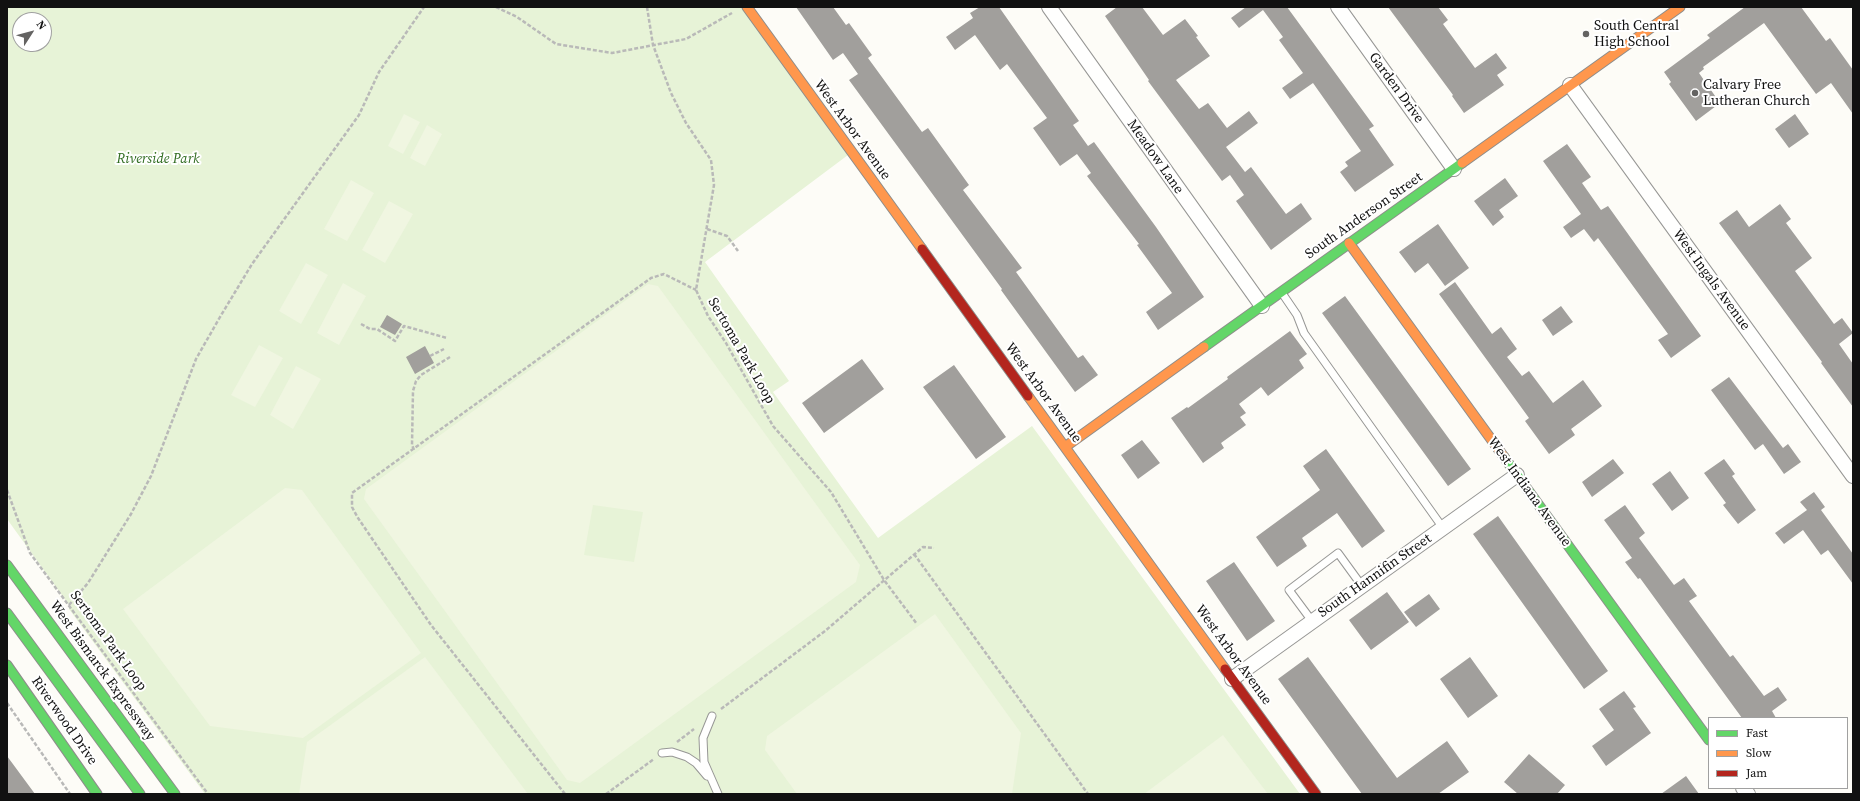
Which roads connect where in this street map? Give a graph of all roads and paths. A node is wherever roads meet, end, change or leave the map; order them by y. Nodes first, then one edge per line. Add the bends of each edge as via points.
1 (424, 7) edge
2 (496, 7) edge
3 (647, 7) edge
4 (747, 7) edge
5 (1049, 7) edge
6 (1338, 7) edge
7 (1680, 7) edge
8 (736, 11) dead end
9 (653, 45) junction
10 (1570, 85) junction
11 (1454, 169) junction
12 (707, 229) junction
13 (1349, 244) junction
14 (738, 251) dead end
15 (696, 290) junction
16 (1282, 292) junction
17 (1262, 306) junction
18 (361, 324) dead end
19 (447, 338) dead end
20 (444, 349) dead end
21 (430, 356) dead end
22 (450, 357) dead end
23 (1064, 447) junction
24 (414, 450) junction
25 (1517, 475) junction
26 (1853, 476) edge
27 (7, 490) edge
28 (1443, 528) junction
29 (934, 548) dead end
30 (914, 554) junction
31 (7, 565) edge
32 (884, 580) junction
33 (1362, 586) junction
34 (69, 605) junction
35 (7, 613) edge
36 (1312, 621) junction
37 (917, 624) dead end
38 (7, 665) edge
39 (1232, 679) junction
40 (7, 703) edge
41 (712, 716) junction
42 (1708, 739) edge
43 (662, 753) junction
44 (70, 794) edge
45 (97, 794) edge
46 (140, 794) edge
47 (175, 794) edge
48 (208, 794) edge
49 (565, 794) edge
50 (606, 794) edge
51 (718, 794) edge
52 (1088, 794) edge
53 (1316, 794) edge

1 - 34 path via 379,72 359,115 252,264 220,317 196,359 151,476 131,514 88,583
2 - 9 path via 518,17 556,44 612,53
3 - 9 path, Sertoma Park Loop
4 - 23 main road, West Arbor Avenue
5 - 17 street, Meadow Lane
6 - 11 street, Garden Drive
7 - 10 main road, South Anderson Street
8 - 9 path via 686,40
9 - 12 path, Sertoma Park Loop via 671,93 686,123 711,160 714,185
10 - 11 main road, South Anderson Street
10 - 26 street, West Ingals Avenue
11 - 13 main road, South Anderson Street
12 - 14 path via 727,236
12 - 15 path, Sertoma Park Loop
13 - 16 main road, South Anderson Street
13 - 25 main road, West Indiana Avenue
15 - 24 path via 664,274 651,278
15 - 32 path, Sertoma Park Loop via 708,316 772,426 831,492
16 - 17 main road, South Anderson Street
16 - 28 lane via 1297,315 1304,333
17 - 23 main road, South Anderson Street
18 - 19 path via 370,329 378,329 395,341 404,326
20 - 21 path
22 - 24 path via 421,374 416,381 413,391
23 - 39 main road, West Arbor Avenue
24 - 49 path via 352,493 352,507 431,625
25 - 28 street, South Hannifin Street
25 - 42 main road, West Indiana Avenue
27 - 34 path, Sertoma Park Loop via 30,552
28 - 33 street, South Hannifin Street
29 - 30 path via 923,547
30 - 32 path
30 - 52 path
31 - 47 main road, West Bismarck Expressway
32 - 37 path, Sertoma Park Loop
32 - 41 path via 821,634
33 - 36 street, South Hannifin Street
33 - 36 lane via 1338,553 1289,590
34 - 48 path, Sertoma Park Loop
35 - 46 main road
36 - 39 street, South Hannifin Street
38 - 45 main road, Riverwood Drive
39 - 53 main road, West Arbor Avenue
40 - 44 path
41 - 43 path
41 - 51 lane via 703,738 704,762
43 - 50 path
43 - 51 lane via 680,754 696,763

